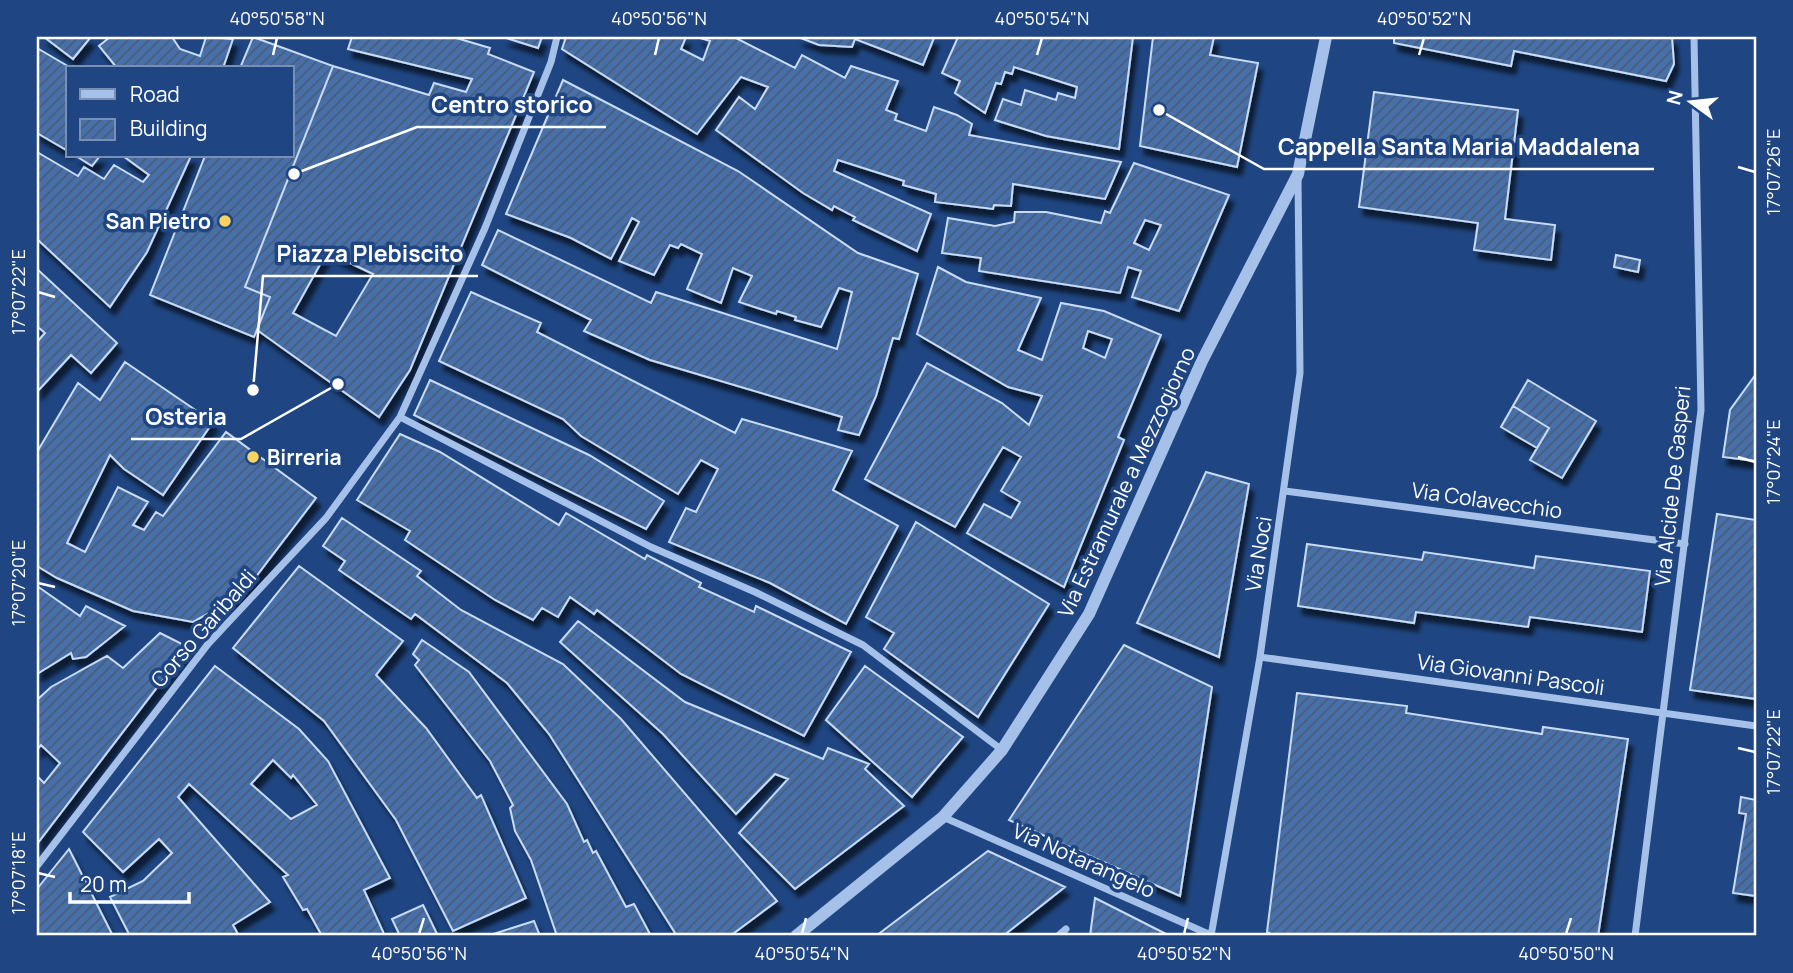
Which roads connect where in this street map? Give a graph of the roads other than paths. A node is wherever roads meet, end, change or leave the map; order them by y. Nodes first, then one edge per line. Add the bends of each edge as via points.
1 (557, 37) edge
2 (1326, 37) edge
3 (1694, 37) edge
4 (1298, 174) junction
5 (400, 417) junction
6 (1285, 491) junction
7 (1685, 544) junction
8 (1260, 657) junction
9 (1665, 714) junction
10 (1756, 726) edge
11 (1002, 750) junction
12 (943, 817) junction
13 (37, 866) edge
14 (1066, 929) dead end
15 (796, 936) edge
16 (1058, 936) edge
17 (1212, 936) edge
18 (1636, 936) edge

1 - 5 street, Corso Garibaldi via 485,228
2 - 4 street, Via Estramurale a Mezzogiorno
3 - 7 street, Via Alcide De Gasperi via 1701,410
4 - 6 street, Via Noci via 1300,373
4 - 11 street, Via Estramurale a Mezzogiorno via 1202,361 1093,607
5 - 11 street via 650,547 863,645
5 - 13 street, Corso Garibaldi via 326,518 208,644
6 - 7 street, Via Colavecchio
6 - 8 street, Via Noci
7 - 9 street, Via Alcide De Gasperi
8 - 9 street, Via Giovanni Pascoli
8 - 17 street, Via Noci
9 - 10 street, Via Giovanni Pascoli
9 - 18 street, Via Alcide De Gasperi
11 - 12 street, Via Estramurale a Mezzogiorno
12 - 15 street, Via Estramurale a Mezzogiorno
12 - 17 street, Via Notarangelo
14 - 16 street

